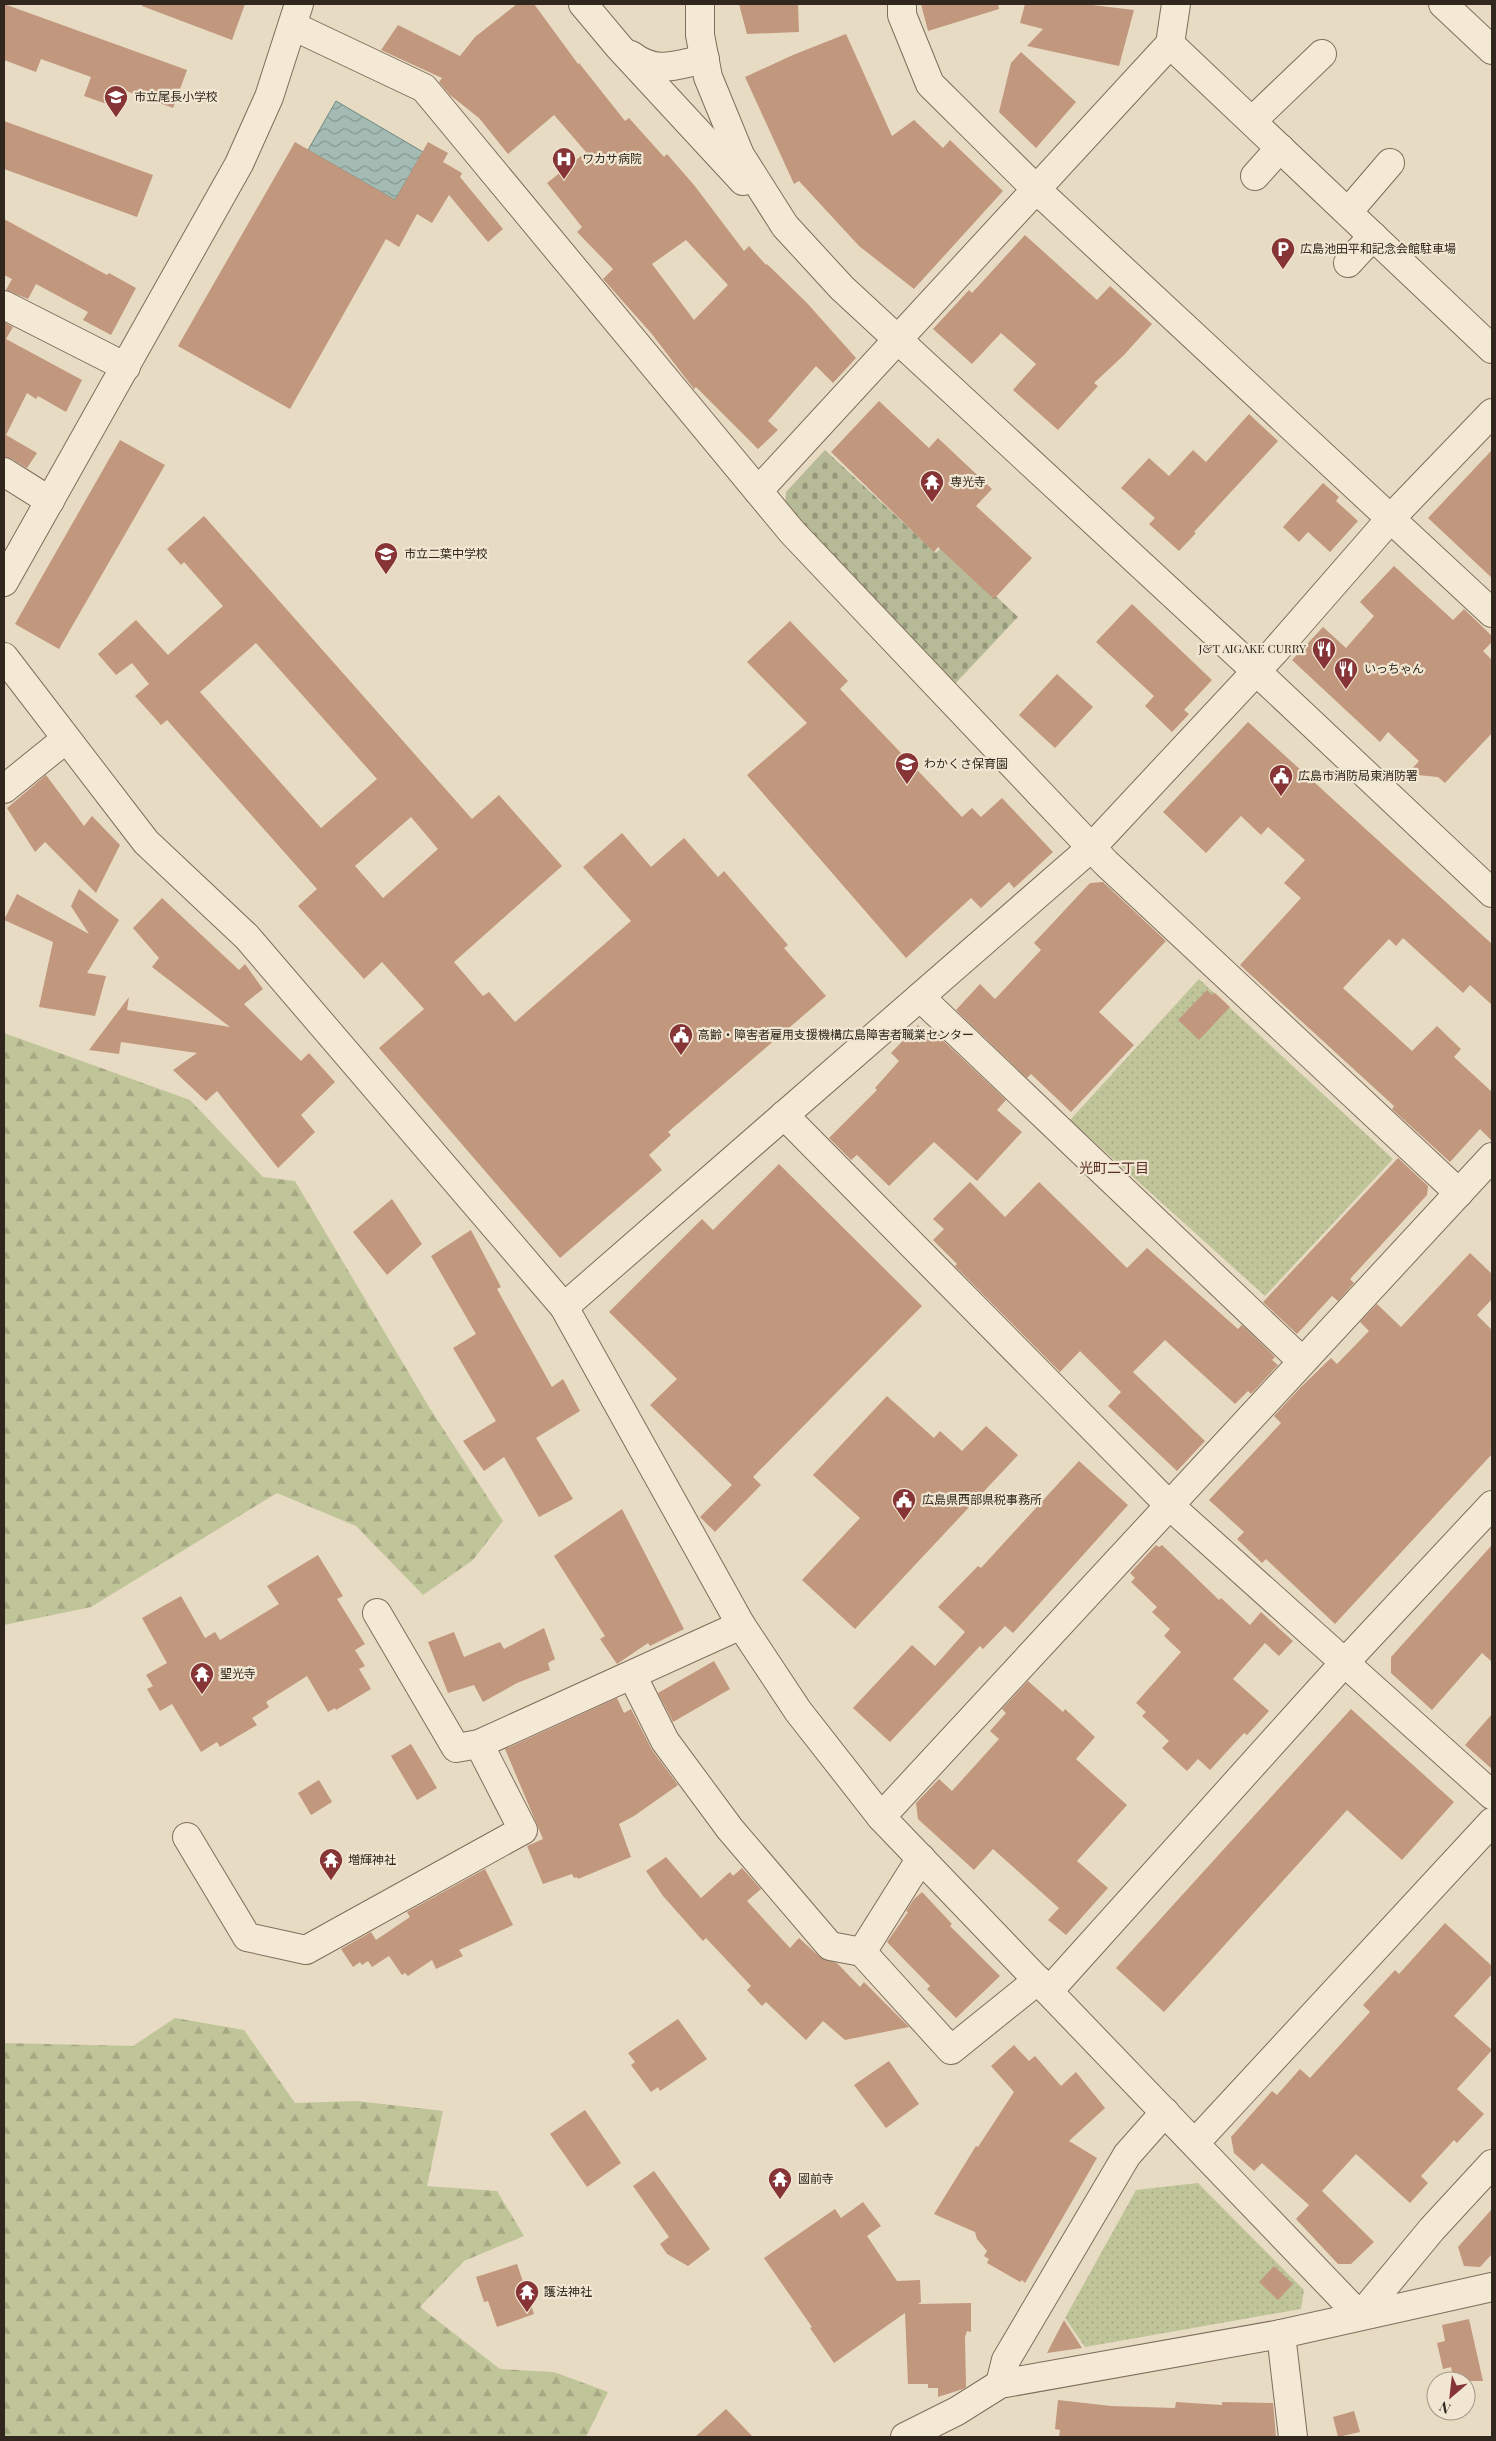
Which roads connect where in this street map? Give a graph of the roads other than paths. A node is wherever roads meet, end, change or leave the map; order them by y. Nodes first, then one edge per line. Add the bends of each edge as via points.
1 (583, 4) edge
2 (700, 4) edge
3 (902, 4) edge
4 (1176, 4) edge
5 (1443, 4) edge
6 (296, 15) edge
7 (1170, 44) junction
8 (620, 47) junction
9 (1492, 50) edge
10 (1322, 54) dead end
11 (705, 59) junction
12 (1252, 121) junction
13 (1280, 148) junction
14 (1390, 163) dead end
15 (1255, 176) dead end
16 (1037, 190) junction
17 (1348, 212) junction
18 (785, 226) junction
19 (1373, 236) junction
20 (1348, 263) dead end
21 (4, 306) edge
22 (898, 340) junction
23 (1492, 349) edge
24 (126, 367) junction
25 (1492, 413) edge
26 (4, 472) edge
27 (758, 491) junction
28 (50, 501) junction
29 (1391, 518) junction
30 (4, 582) edge
31 (1492, 613) edge
32 (4, 657) edge
33 (1256, 671) junction
34 (66, 739) junction
35 (4, 789) edge
36 (1092, 847) junction
37 (1492, 894) edge
38 (920, 996) junction
39 (784, 1115) junction
40 (1492, 1157) edge
41 (1459, 1193) junction
42 (564, 1307) junction
43 (1302, 1361) junction
44 (1169, 1504) junction
45 (1492, 1505) edge
46 (377, 1613) dead end
47 (741, 1625) junction
48 (1344, 1663) junction
49 (632, 1674) junction
50 (479, 1744) junction
51 (1492, 1795) edge
52 (881, 1817) junction
53 (1492, 1822) edge
54 (186, 1837) dead end
55 (921, 1858) junction
56 (862, 1952) junction
57 (1044, 1986) junction
58 (1165, 2112) junction
59 (1195, 2143) junction
60 (1492, 2164) edge
61 (1492, 2286) edge
62 (1360, 2316) junction
63 (1281, 2334) junction
64 (1000, 2384) junction
65 (957, 2424) edge
66 (904, 2437) edge
67 (1293, 2437) edge

1 - 8 street
2 - 11 street via 700,36
3 - 16 street via 902,15 930,84
4 - 7 street
5 - 9 street
6 - 24 street via 269,97 239,164
6 - 27 street via 424,88
7 - 12 street
7 - 16 street
8 - 11 street via 654,68
8 - 18 street
10 - 12 street
11 - 18 street via 708,77 740,155
12 - 13 street
13 - 15 street
13 - 17 street
14 - 17 street
16 - 22 street
16 - 29 street
17 - 19 street
18 - 22 street via 842,288
19 - 20 street
19 - 23 street
21 - 24 street
22 - 27 street
22 - 33 street
24 - 28 street
25 - 29 street
26 - 28 street
27 - 36 street via 792,532
28 - 30 street
29 - 31 street
29 - 33 street
32 - 34 street
33 - 36 street
33 - 37 street
34 - 35 street
34 - 42 street via 146,842 247,937
36 - 38 street
36 - 41 street
38 - 39 street
38 - 43 street
39 - 42 street
39 - 44 street
40 - 41 street
41 - 43 street
42 - 47 street
43 - 44 street
44 - 48 street
44 - 52 street
45 - 48 street
46 - 50 street via 456,1748
47 - 49 street
47 - 52 street via 798,1711
48 - 51 street
48 - 57 street
49 - 50 street
49 - 56 street via 665,1741 730,1830 830,1946
50 - 54 street via 523,1830 306,1950 247,1937
52 - 55 street
53 - 59 street
55 - 56 street
55 - 57 street
56 - 57 street via 951,2050
57 - 58 street
58 - 59 street
58 - 64 street via 1127,2155 1006,2360
59 - 62 street
60 - 62 street via 1432,2229
61 - 62 street
62 - 63 street
63 - 64 street
63 - 67 street
64 - 65 street
65 - 66 street

